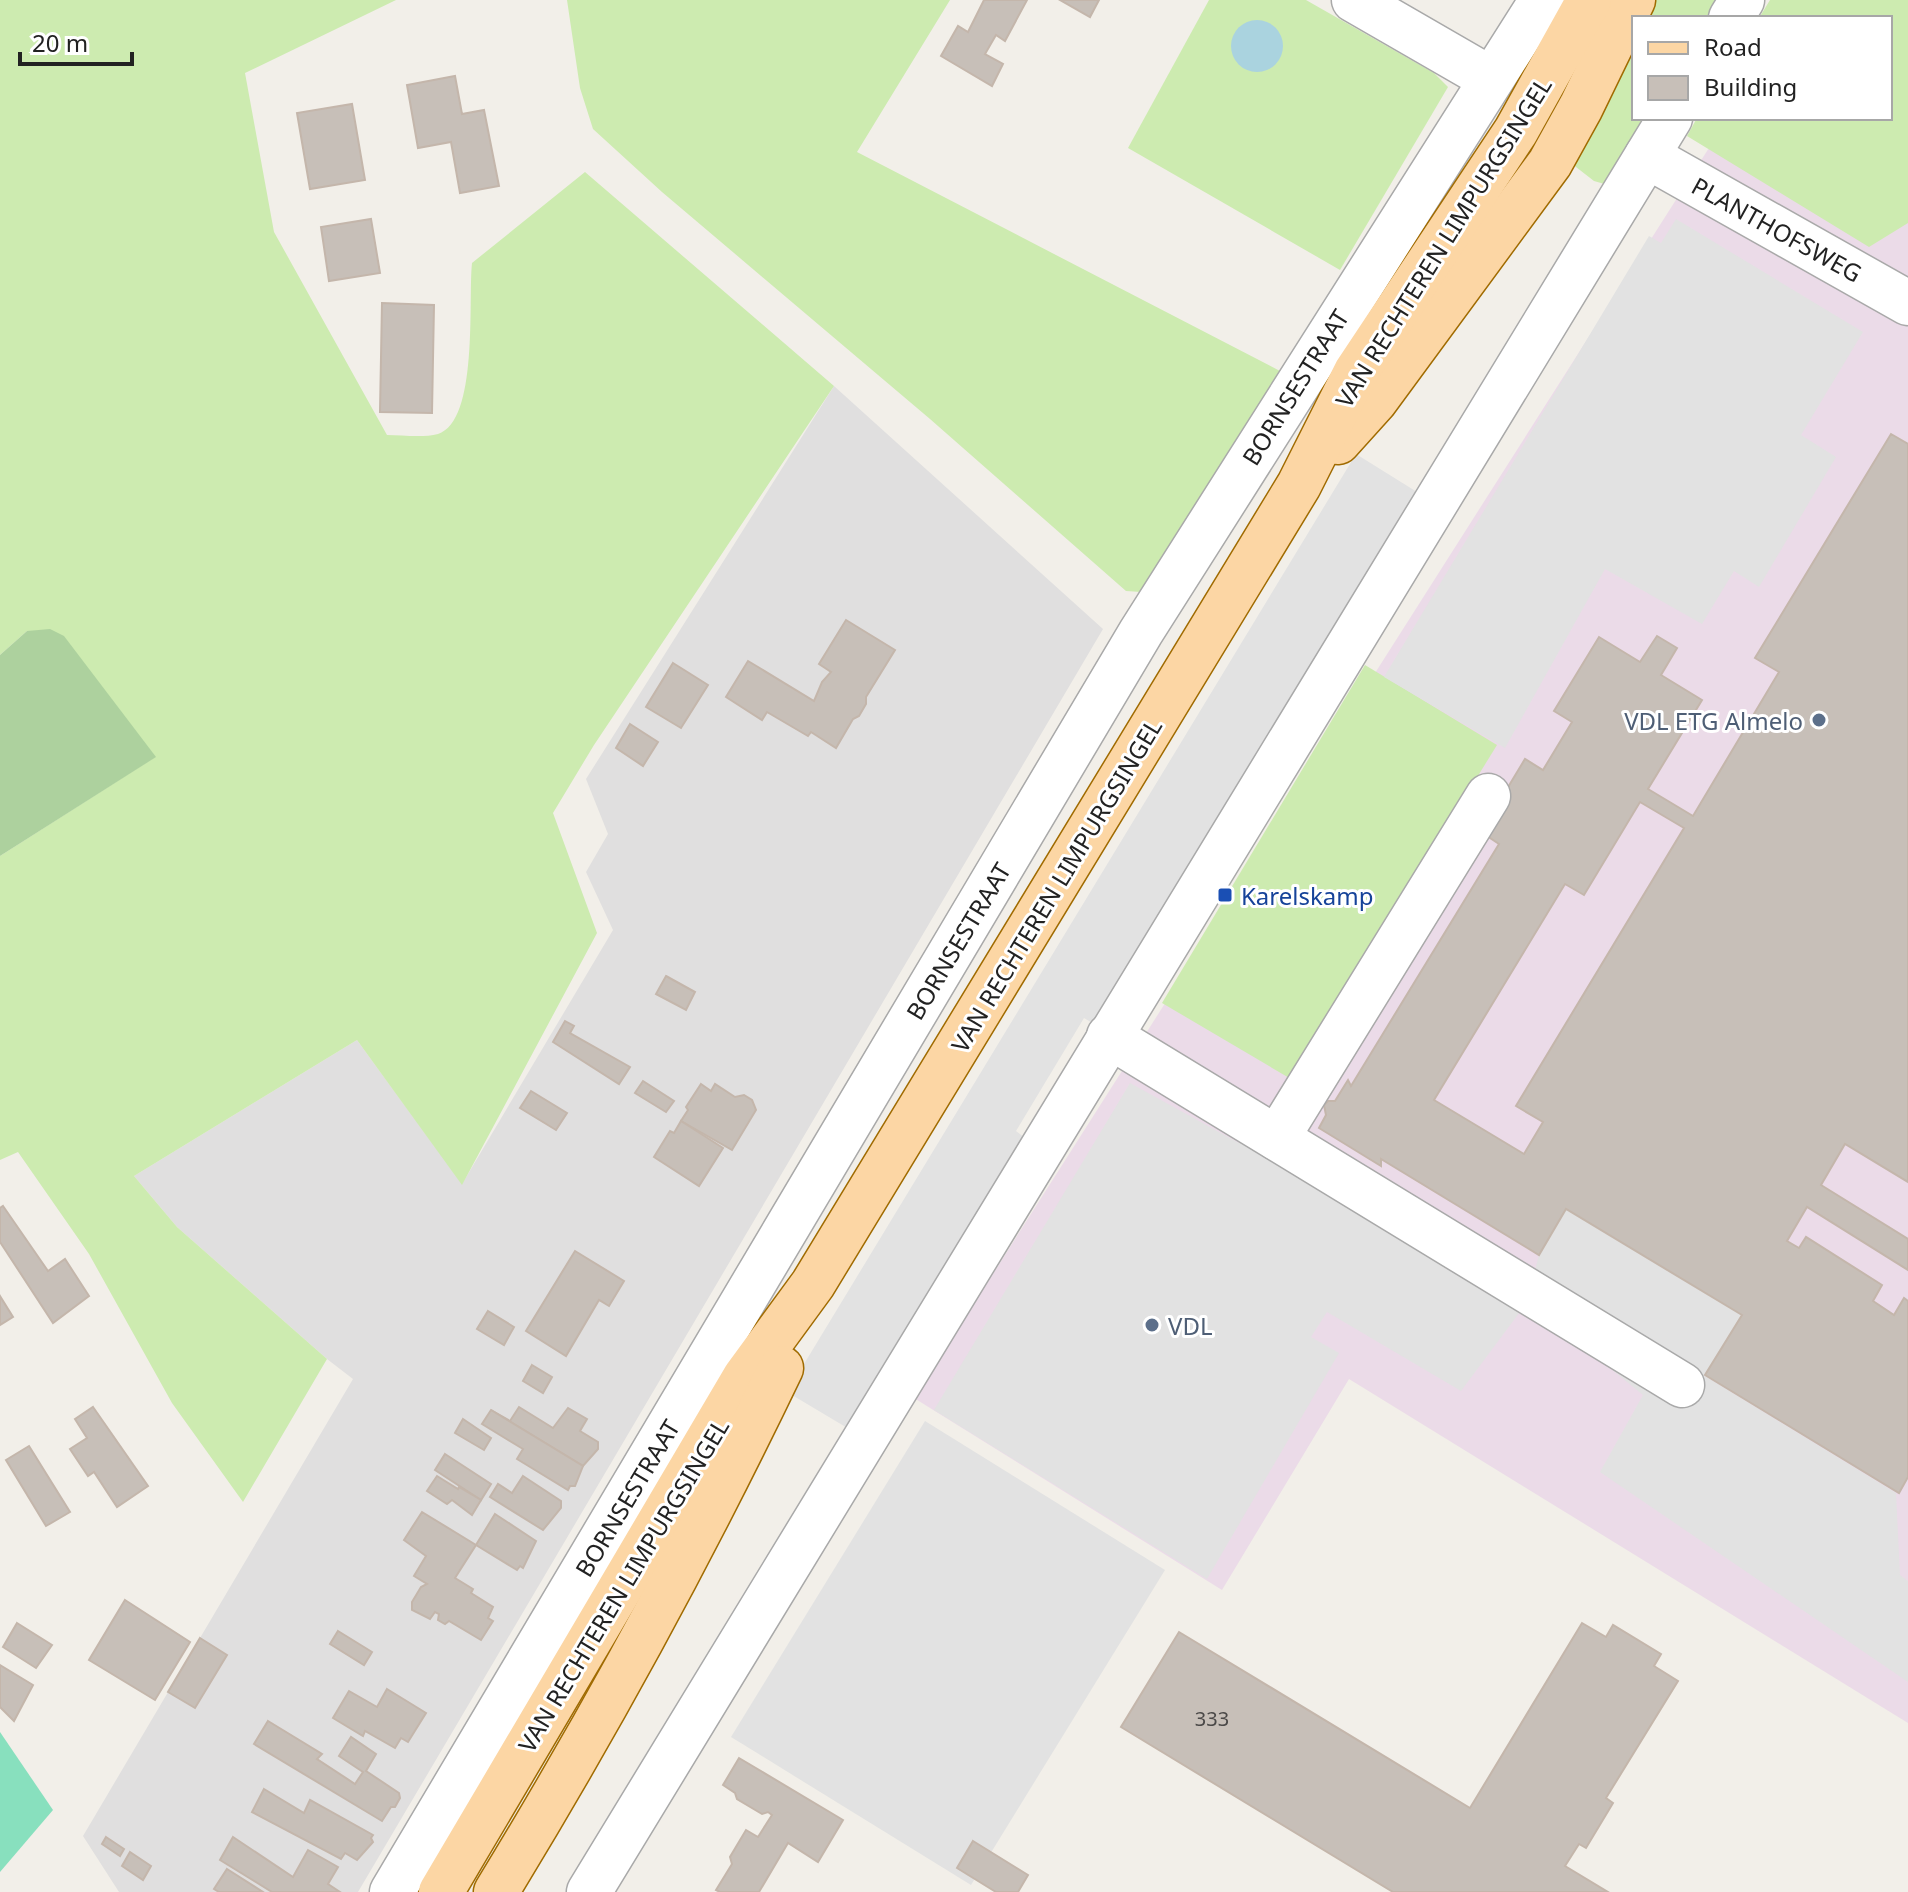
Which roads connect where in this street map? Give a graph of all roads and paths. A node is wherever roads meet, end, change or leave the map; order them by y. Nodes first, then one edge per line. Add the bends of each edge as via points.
1 (1354, 0) edge
2 (1542, 0) edge
3 (1589, 0) edge
4 (1633, 0) edge
5 (1491, 79) junction
6 (1669, 120) edge
7 (1647, 156) junction
8 (1908, 303) edge
9 (1299, 485) junction
10 (1488, 796) dead end
11 (1109, 1036) junction
12 (1277, 1138) junction
13 (813, 1284) junction
14 (1682, 1385) dead end
15 (392, 1892) edge
16 (441, 1892) edge
17 (496, 1892) edge
18 (589, 1892) edge

1 - 5 street
2 - 5 street, BORNSESTRAAT
3 - 9 main road, VAN RECHTEREN LIMPURGSINGEL via 1516,131 1356,372
4 - 9 main road, VAN RECHTEREN LIMPURGSINGEL via 1550,163 1375,401
5 - 15 street, BORNSESTRAAT via 1141,632
6 - 7 street
7 - 8 street, PLANTHOFSWEG
7 - 11 street
9 - 13 main road, VAN RECHTEREN LIMPURGSINGEL
10 - 12 street
11 - 12 street
11 - 18 street
12 - 14 street
13 - 16 main road, VAN RECHTEREN LIMPURGSINGEL via 745,1377
13 - 17 main road, VAN RECHTEREN LIMPURGSINGEL via 781,1369 708,1516 559,1790

